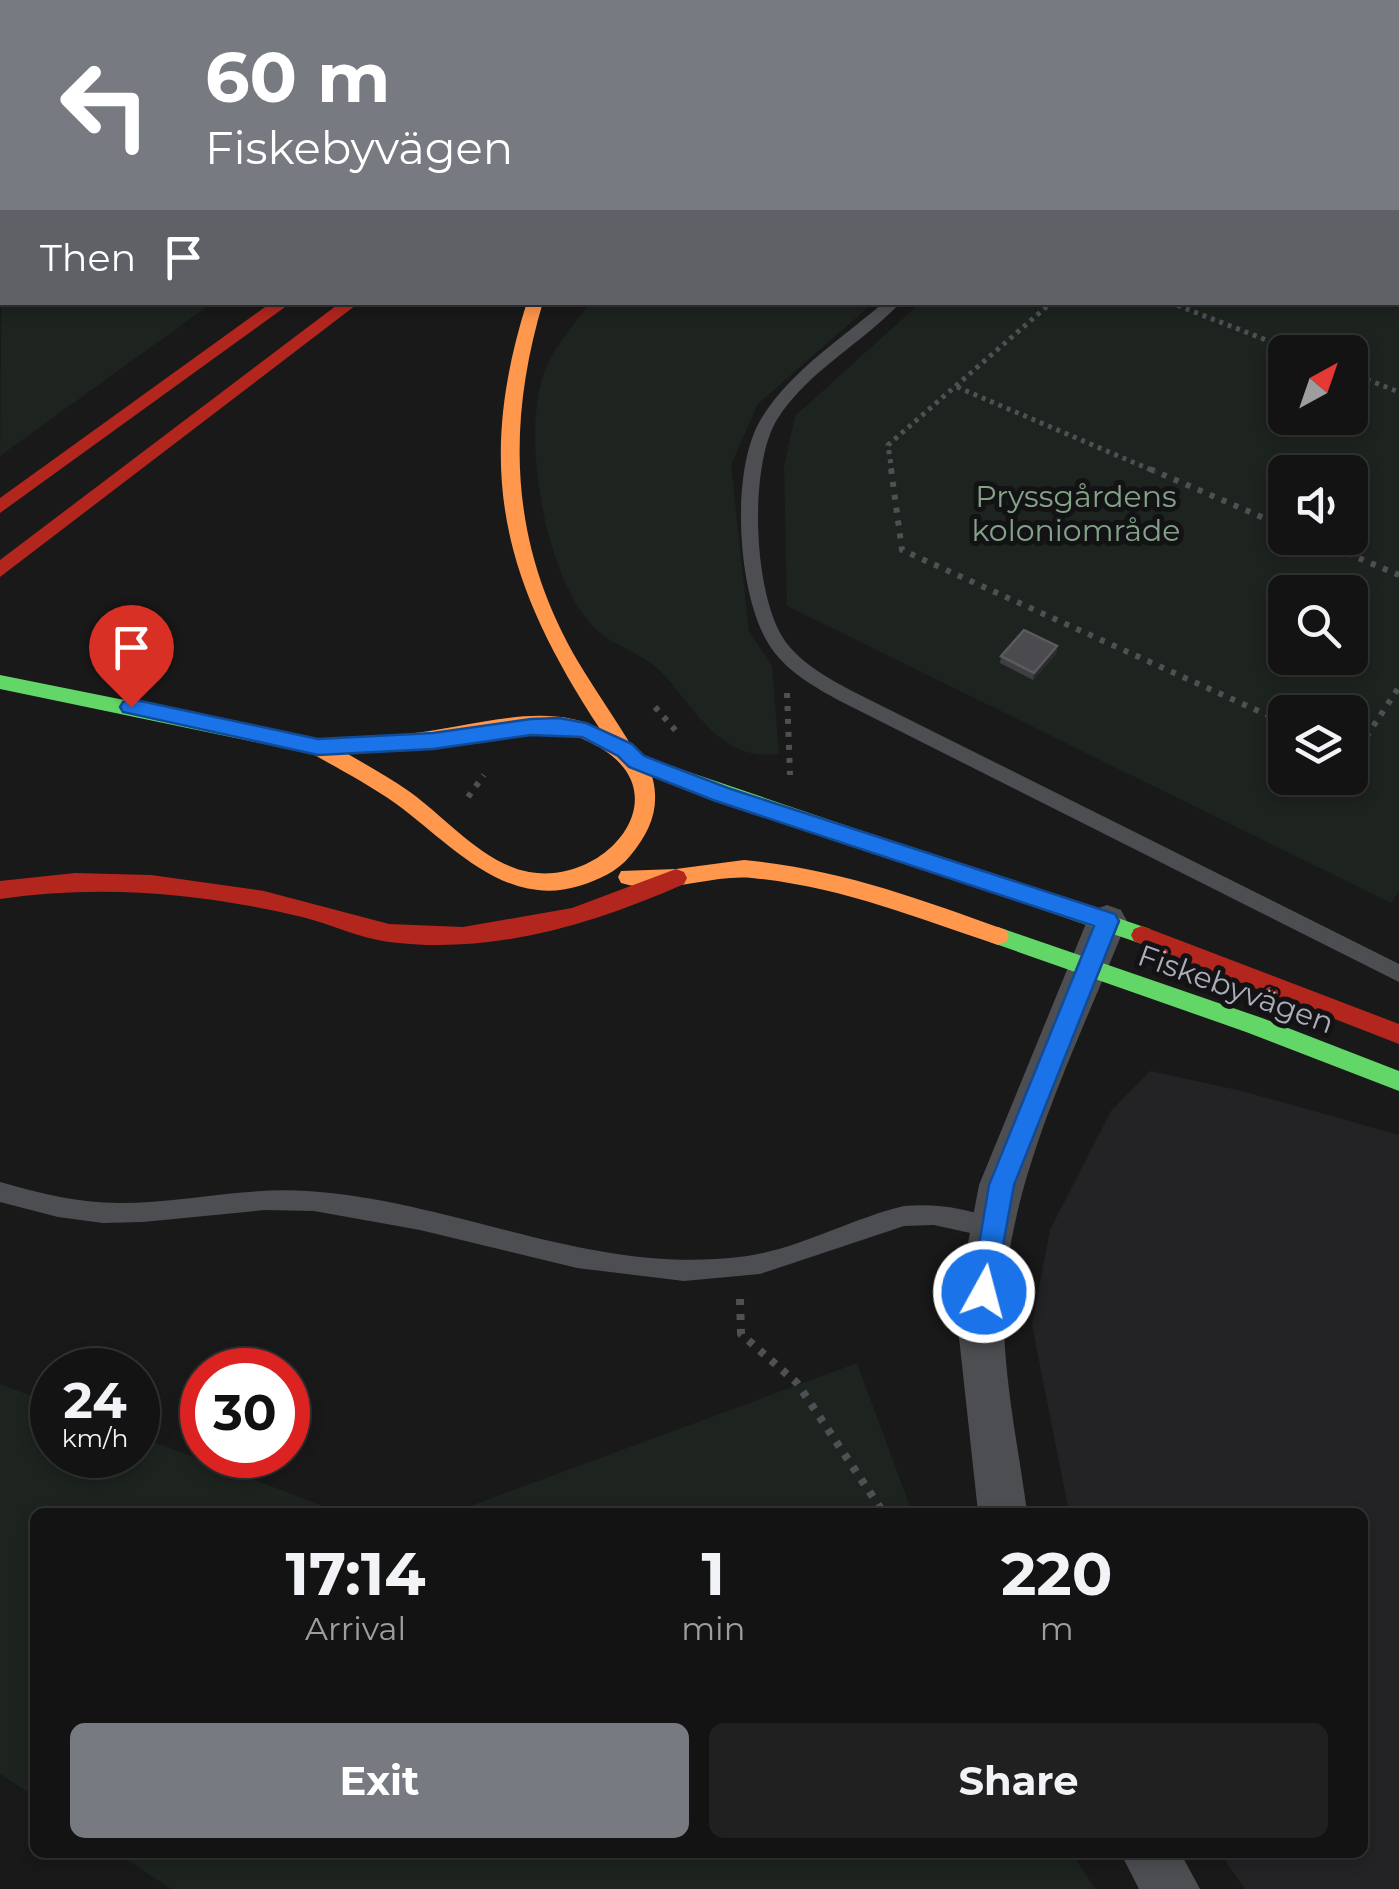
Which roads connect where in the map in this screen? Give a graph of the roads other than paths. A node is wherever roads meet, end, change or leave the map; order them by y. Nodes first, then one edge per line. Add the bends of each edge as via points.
1 (280, 305) edge
2 (348, 305) edge
3 (534, 305) edge
4 (891, 305) edge
5 (0, 507) edge
6 (0, 570) edge
7 (0, 682) edge
8 (318, 747) junction
9 (631, 756) junction
10 (586, 876) junction
11 (676, 878) junction
12 (556, 883) junction
13 (0, 890) edge
14 (497, 896) dead end
15 (381, 906) dead end
16 (305, 909) junction
17 (1107, 921) junction
18 (1088, 967) junction
19 (1399, 974) edge
20 (1399, 1034) edge
21 (1399, 1082) edge
22 (0, 1192) edge
23 (993, 1228) junction
24 (1002, 1508) edge
25 (1151, 1858) edge
26 (1172, 1889) edge

1 - 5 main road
2 - 6 main road
3 - 9 main road via 515,358 504,434 523,560 546,621
4 - 19 lane via 800,384 758,440 750,469 756,584 764,619 792,662 846,696
7 - 8 main road, Fiskebyvägen
8 - 9 main road, Fiskebyvägen via 559,726 586,730
8 - 12 main road, Fiskebyvägen via 402,797 485,864 532,882
9 - 10 main road, Fiskebyvägen via 645,782 642,825 630,845
9 - 17 main road, Fiskebyvägen via 721,794
10 - 11 main road, Fiskebyvägen
10 - 12 main road, Fiskebyvägen
11 - 16 main road via 573,918 445,938 385,932
11 - 18 main road, Fiskebyvägen via 744,868 799,874 862,888
12 - 14 main road
13 - 16 main road via 119,878
15 - 16 main road
17 - 18 street
17 - 20 main road, Fiskebyvägen
18 - 21 main road, Fiskebyvägen
18 - 23 street via 1001,1185
22 - 23 lane via 62,1211 120,1213 244,1200 365,1206 596,1261 666,1269 740,1268 926,1214
23 - 24 street via 981,1328
25 - 26 street

